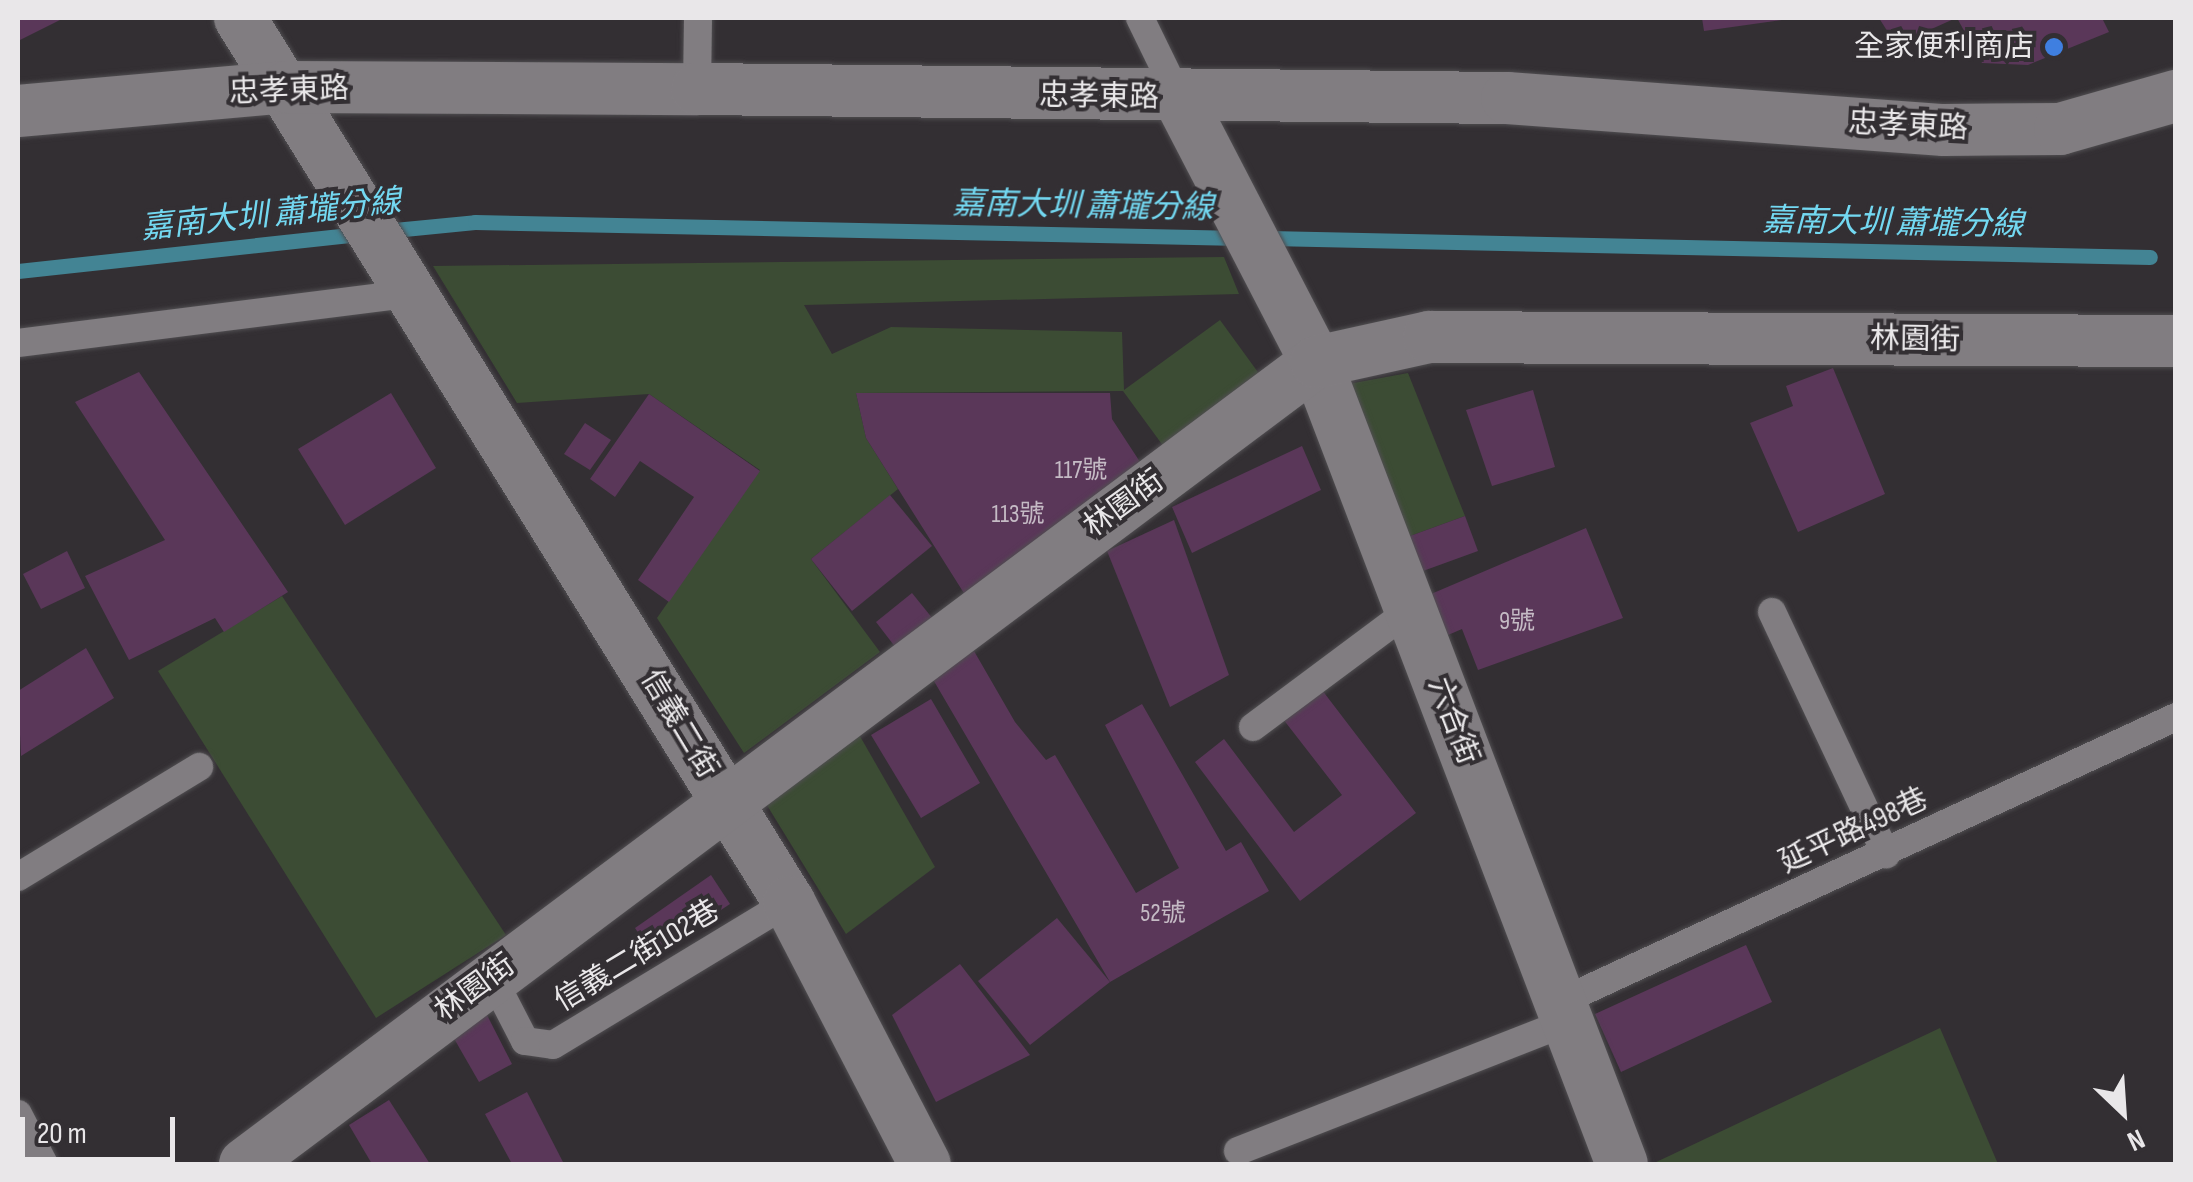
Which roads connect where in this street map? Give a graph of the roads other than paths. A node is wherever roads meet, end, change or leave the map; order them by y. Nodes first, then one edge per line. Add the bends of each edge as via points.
1 (240, 18) edge
2 (698, 18) edge
3 (1140, 18) edge
4 (287, 87) junction
5 (697, 88) junction
6 (2176, 96) edge
7 (1179, 98) junction
8 (18, 111) edge
9 (416, 294) junction
10 (2176, 342) edge
11 (18, 343) edge
12 (1316, 362) junction
13 (1410, 610) junction
14 (1772, 612) dead end
15 (2176, 717) edge
16 (1254, 726) dead end
17 (199, 766) dead end
18 (725, 799) junction
19 (1886, 854) junction
20 (18, 878) edge
21 (789, 902) junction
22 (492, 978) junction
23 (1564, 1012) junction
24 (18, 1114) edge
25 (1238, 1151) dead end
26 (44, 1164) edge
27 (244, 1164) edge
28 (925, 1164) edge
29 (1622, 1164) edge

1 - 4 street
2 - 5 lane
3 - 7 lane
4 - 5 street, 忠孝東路
4 - 8 street, 忠孝東路
4 - 9 street, 信義二街
5 - 7 street, 忠孝東路
6 - 7 street, 忠孝東路 via 2060,130 1944,130 1508,98
7 - 12 street, 六合街
9 - 11 lane
9 - 18 street, 信義二街
10 - 12 street, 林園街 via 1429,337
12 - 13 street, 六合街
12 - 18 street, 林園街
13 - 16 lane
13 - 23 street, 六合街
14 - 19 lane
15 - 19 lane, 延平路498巷
17 - 20 lane
18 - 21 street, 信義二街
18 - 22 street, 林園街
19 - 23 lane, 延平路498巷
21 - 22 lane, 信義二街102巷 via 553,1045 524,1041
21 - 28 street, 信義二街
22 - 27 street, 林園街
23 - 25 lane, 延平路498巷
23 - 29 street, 六合街
24 - 26 lane

